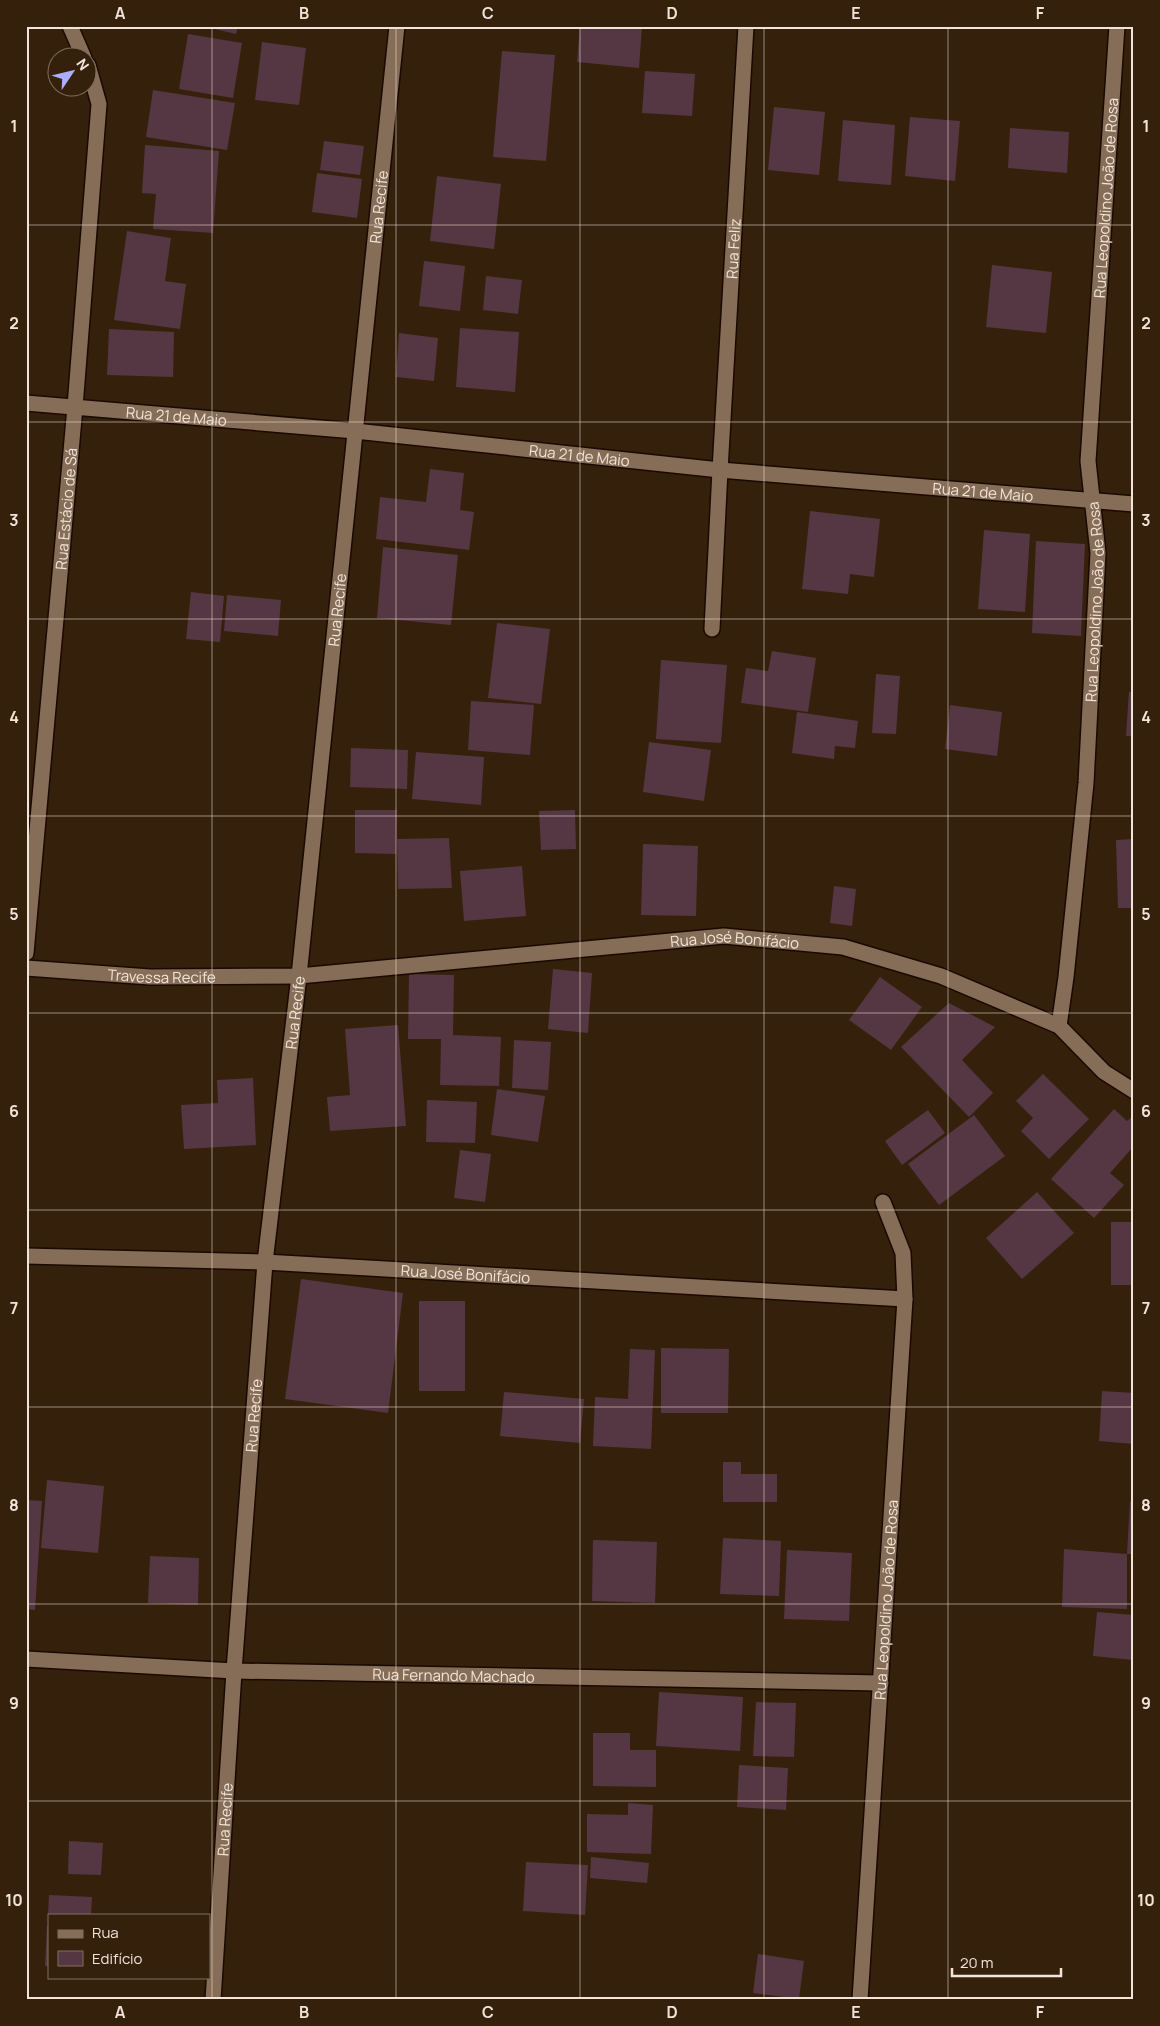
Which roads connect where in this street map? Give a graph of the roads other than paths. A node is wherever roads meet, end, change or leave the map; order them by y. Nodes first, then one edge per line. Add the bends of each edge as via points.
1 (70, 26) edge
2 (398, 26) edge
3 (746, 26) edge
4 (1117, 26) edge
5 (80, 48) edge
6 (97, 98) edge
7 (26, 403) edge
8 (75, 407) junction
9 (355, 431) junction
10 (720, 470) junction
11 (1093, 502) junction
12 (1134, 504) edge
13 (712, 629) dead end
14 (26, 953) edge
15 (26, 968) edge
16 (299, 976) junction
17 (1059, 1026) junction
18 (1134, 1092) edge
19 (883, 1202) dead end
20 (26, 1256) edge
21 (265, 1262) junction
22 (905, 1299) junction
23 (26, 1659) edge
24 (234, 1671) junction
25 (881, 1683) junction
26 (213, 2000) edge
27 (860, 2000) edge

1 - 5 street
2 - 9 street, Rua Recife
3 - 10 street, Rua Feliz
4 - 11 street, Rua Leopoldino João de Rosa via 1088,461
6 - 8 street, Rua Estácio de Sá
7 - 8 street, Rua 21 de Maio
8 - 9 street, Rua 21 de Maio
8 - 14 street, Rua Estácio de Sá
9 - 10 street, Rua 21 de Maio
9 - 16 street, Rua Recife
10 - 11 street, Rua 21 de Maio
10 - 13 street, Rua Feliz
11 - 12 street, Rua 21 de Maio
11 - 17 street, Rua Leopoldino João de Rosa via 1098,553 1086,783
15 - 16 street, Travessa Recife via 150,977
16 - 17 street, Rua José Bonifácio via 724,936 843,947 941,976
16 - 21 street, Rua Recife
17 - 18 street, Rua José Bonifácio via 1104,1072
19 - 22 street, Rua Leopoldino João de Rosa via 903,1252
20 - 21 street, Rua José Bonifácio
21 - 22 street, Rua José Bonifácio
21 - 24 street, Rua Recife
22 - 25 street, Rua Leopoldino João de Rosa
23 - 24 street, Rua Fernando Machado
24 - 25 street, Rua Fernando Machado
24 - 26 street, Rua Recife
25 - 27 street, Rua Leopoldino João de Rosa

